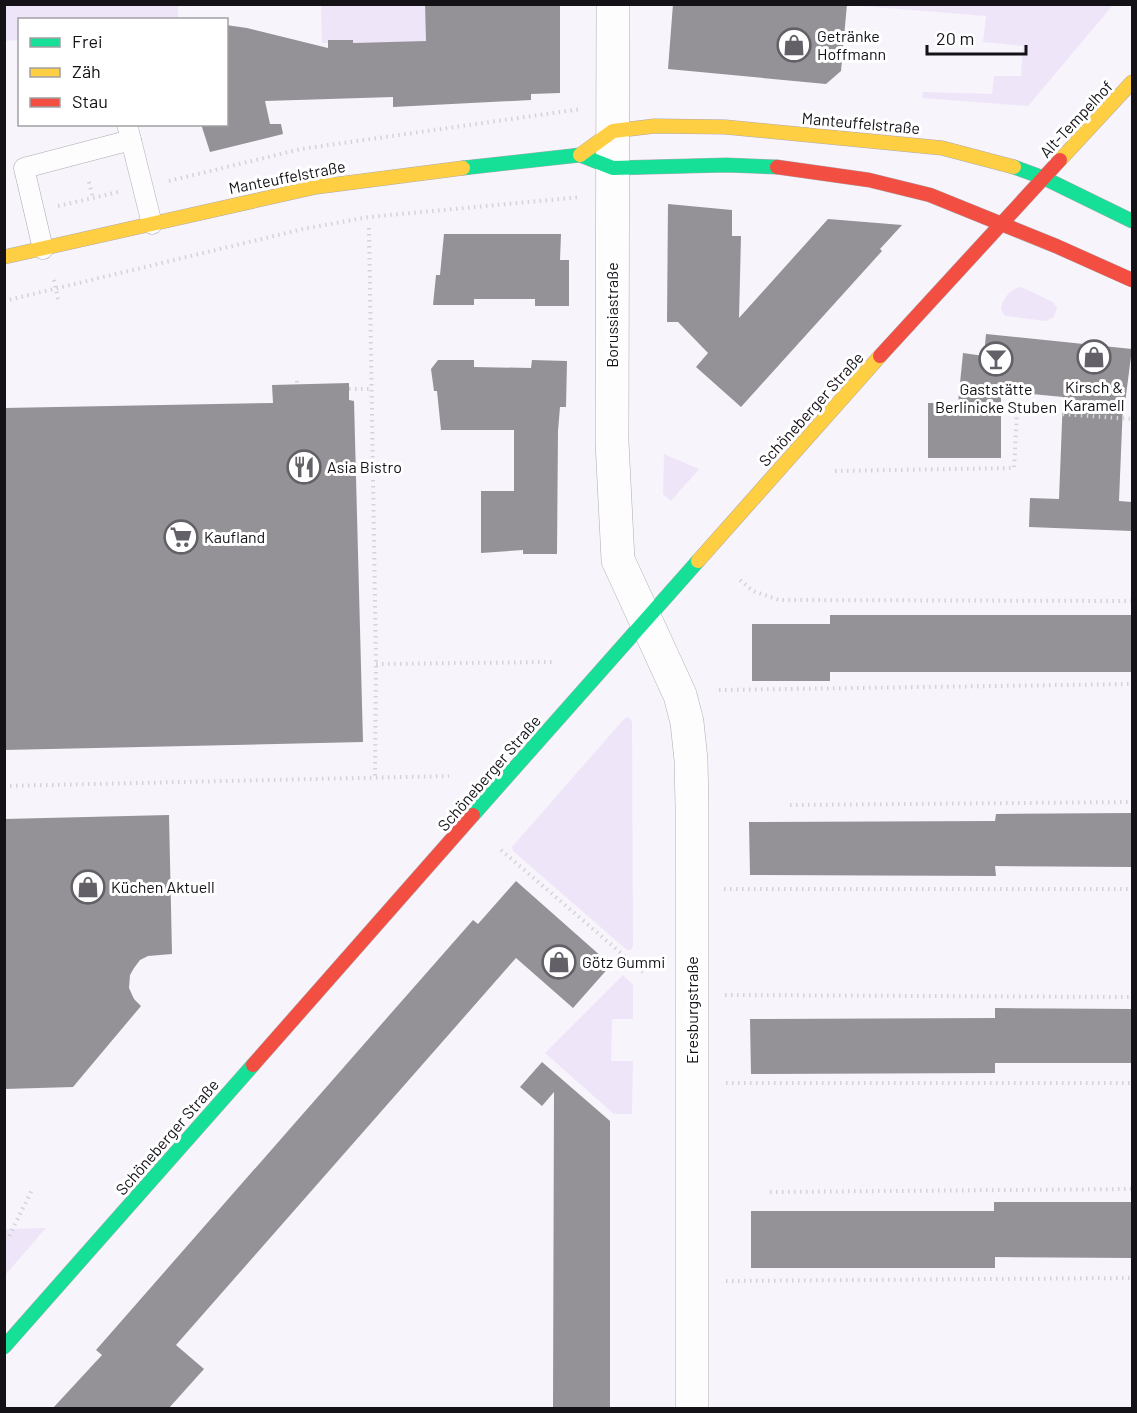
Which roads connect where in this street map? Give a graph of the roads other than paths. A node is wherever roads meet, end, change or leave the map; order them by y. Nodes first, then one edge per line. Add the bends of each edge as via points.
1 (613, 4) edge
2 (1132, 82) edge
3 (613, 131) junction
4 (129, 132) edge
5 (580, 154) junction
6 (613, 168) junction
7 (1044, 178) junction
8 (1132, 221) edge
9 (152, 224) junction
10 (1001, 224) junction
11 (43, 249) junction
12 (4, 257) edge
13 (1132, 280) edge
14 (645, 620) junction
15 (4, 1347) edge
16 (692, 1408) edge

1 - 3 street, Borussiastraße
2 - 7 main road, Alt-Tempelhof
3 - 5 main road, Manteuffelstraße
3 - 6 street, Borussiastraße
3 - 7 main road, Manteuffelstraße via 655,126 725,127 904,142 1000,162
4 - 9 lane
4 - 11 lane via 24,168
5 - 6 main road, Manteuffelstraße
5 - 9 main road, Manteuffelstraße via 350,181
6 - 10 main road, Manteuffelstraße via 726,165 828,172 930,195
6 - 14 street, Borussiastraße via 612,442 618,560
7 - 8 main road, Manteuffelstraße
7 - 10 main road, Alt-Tempelhof
9 - 11 main road, Manteuffelstraße
10 - 13 main road, Manteuffelstraße
10 - 14 main road, Schöneberger Straße
11 - 12 main road, Manteuffelstraße
14 - 15 main road, Schöneberger Straße
14 - 16 street, Eresburgstraße via 680,695 691,760

